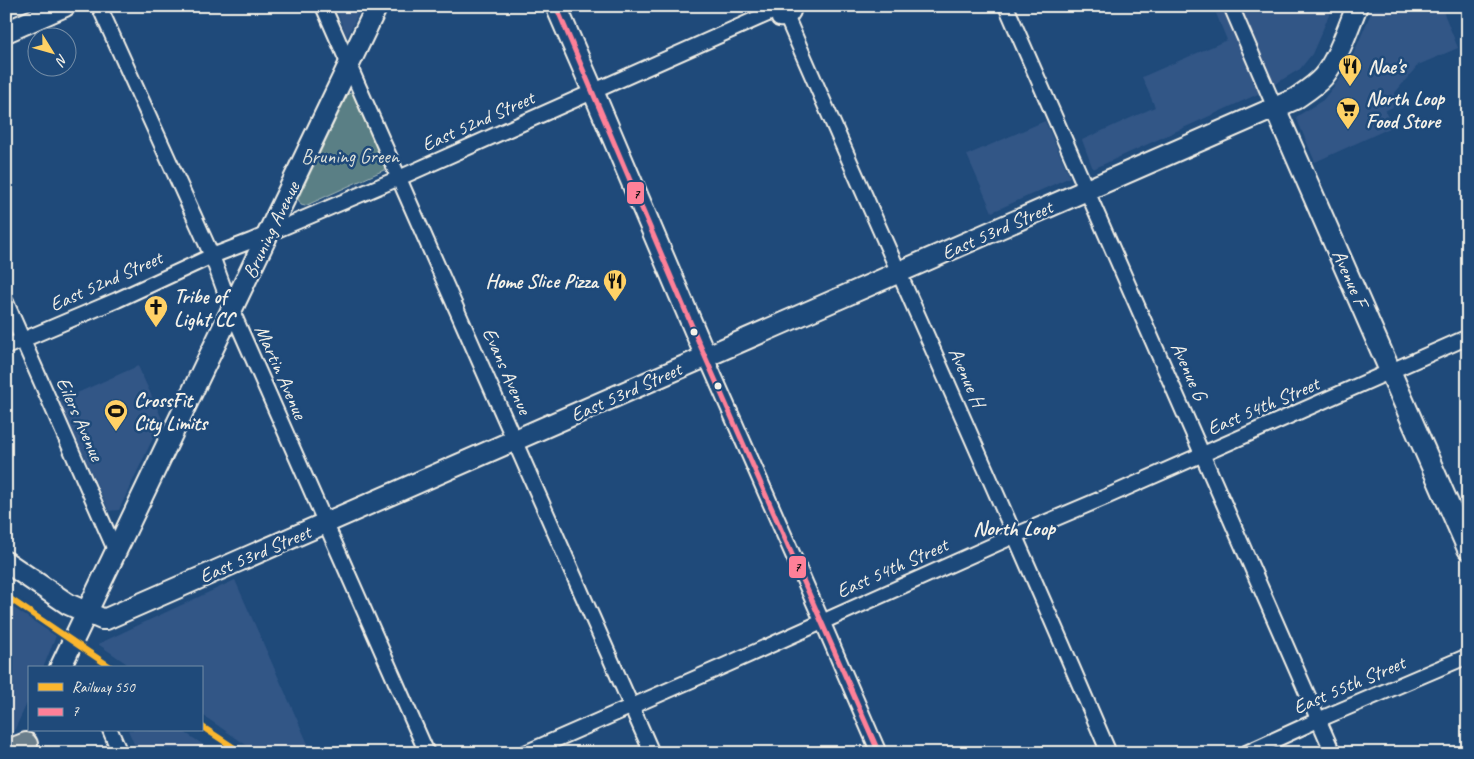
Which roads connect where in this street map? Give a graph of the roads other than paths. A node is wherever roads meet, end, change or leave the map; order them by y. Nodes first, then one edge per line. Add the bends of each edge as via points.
1 (65, 6) edge
2 (99, 6) edge
3 (323, 6) edge
4 (377, 6) edge
5 (556, 6) edge
6 (1006, 6) edge
7 (1231, 6) edge
8 (1357, 6) edge
9 (771, 9) edge
10 (790, 12) edge
11 (6, 32) edge
12 (349, 67) junction
13 (593, 91) junction
14 (1275, 108) junction
15 (399, 178) junction
16 (1088, 190) junction
17 (267, 235) junction
18 (212, 256) junction
19 (899, 273) junction
20 (6, 302) edge
21 (232, 311) junction
22 (1468, 337) edge
23 (23, 340) junction
24 (6, 347) edge
25 (706, 357) junction
26 (1391, 372) junction
27 (515, 440) junction
28 (1203, 453) junction
29 (326, 523) junction
30 (1016, 535) junction
31 (1468, 549) edge
32 (116, 552) junction
33 (6, 562) edge
34 (87, 613) junction
35 (822, 621) junction
36 (1468, 656) edge
37 (61, 666) edge
38 (631, 706) junction
39 (1318, 720) junction
40 (111, 732) edge
41 (120, 753) edge
42 (427, 753) edge
43 (525, 753) edge
44 (652, 753) edge
45 (879, 753) edge
46 (1110, 753) edge
47 (1246, 753) edge
48 (1333, 753) edge

1 - 11 street
2 - 18 street, Martin Avenue
3 - 12 street, Evans Avenue
4 - 12 street, Bruning Avenue
5 - 13 street
6 - 16 street, Avenue G
7 - 14 street, Avenue F
8 - 14 street, East 53rd Street via 1324,76 1300,96
9 - 10 street via 776,18
9 - 13 street, East 52nd Street
10 - 19 street, Avenue H
12 - 15 street, Evans Avenue
12 - 17 street, Bruning Avenue
13 - 15 street, East 52nd Street
13 - 25 street
14 - 16 street, East 53rd Street
14 - 26 street, Avenue F
15 - 17 street, East 52nd Street
15 - 27 street, Evans Avenue
16 - 19 street, East 53rd Street
16 - 28 street, Avenue G
17 - 18 street, East 52nd Street
17 - 21 street, Bruning Avenue
18 - 21 street, Martin Avenue
18 - 23 street, East 52nd Street
19 - 25 street, East 53rd Street
19 - 30 street, Avenue H
20 - 23 street, Eilers Avenue
21 - 29 street, Martin Avenue
21 - 32 street, Bruning Avenue
22 - 26 street, East 54th Street
23 - 24 street, East 52nd Street
23 - 32 street, Eilers Avenue
25 - 27 street, East 53rd Street
25 - 35 street
26 - 28 street, East 54th Street
26 - 31 street, Avenue F
27 - 29 street, East 53rd Street
27 - 38 street, Evans Avenue
28 - 30 street, East 54th Street
28 - 39 street, Avenue G
29 - 34 street, East 53rd Street via 106,619
29 - 42 street, Martin Avenue
30 - 35 street, East 54th Street
30 - 46 street, Avenue H
32 - 34 street, Bruning Avenue
33 - 34 street, East 53rd Street via 68,604
34 - 37 street, Bruning Avenue
35 - 38 street, East 54th Street
35 - 45 street
36 - 39 street, East 55th Street
38 - 43 street, East 54th Street
38 - 44 street, Evans Avenue
39 - 47 street, East 55th Street
39 - 48 street, Avenue G
40 - 41 street

